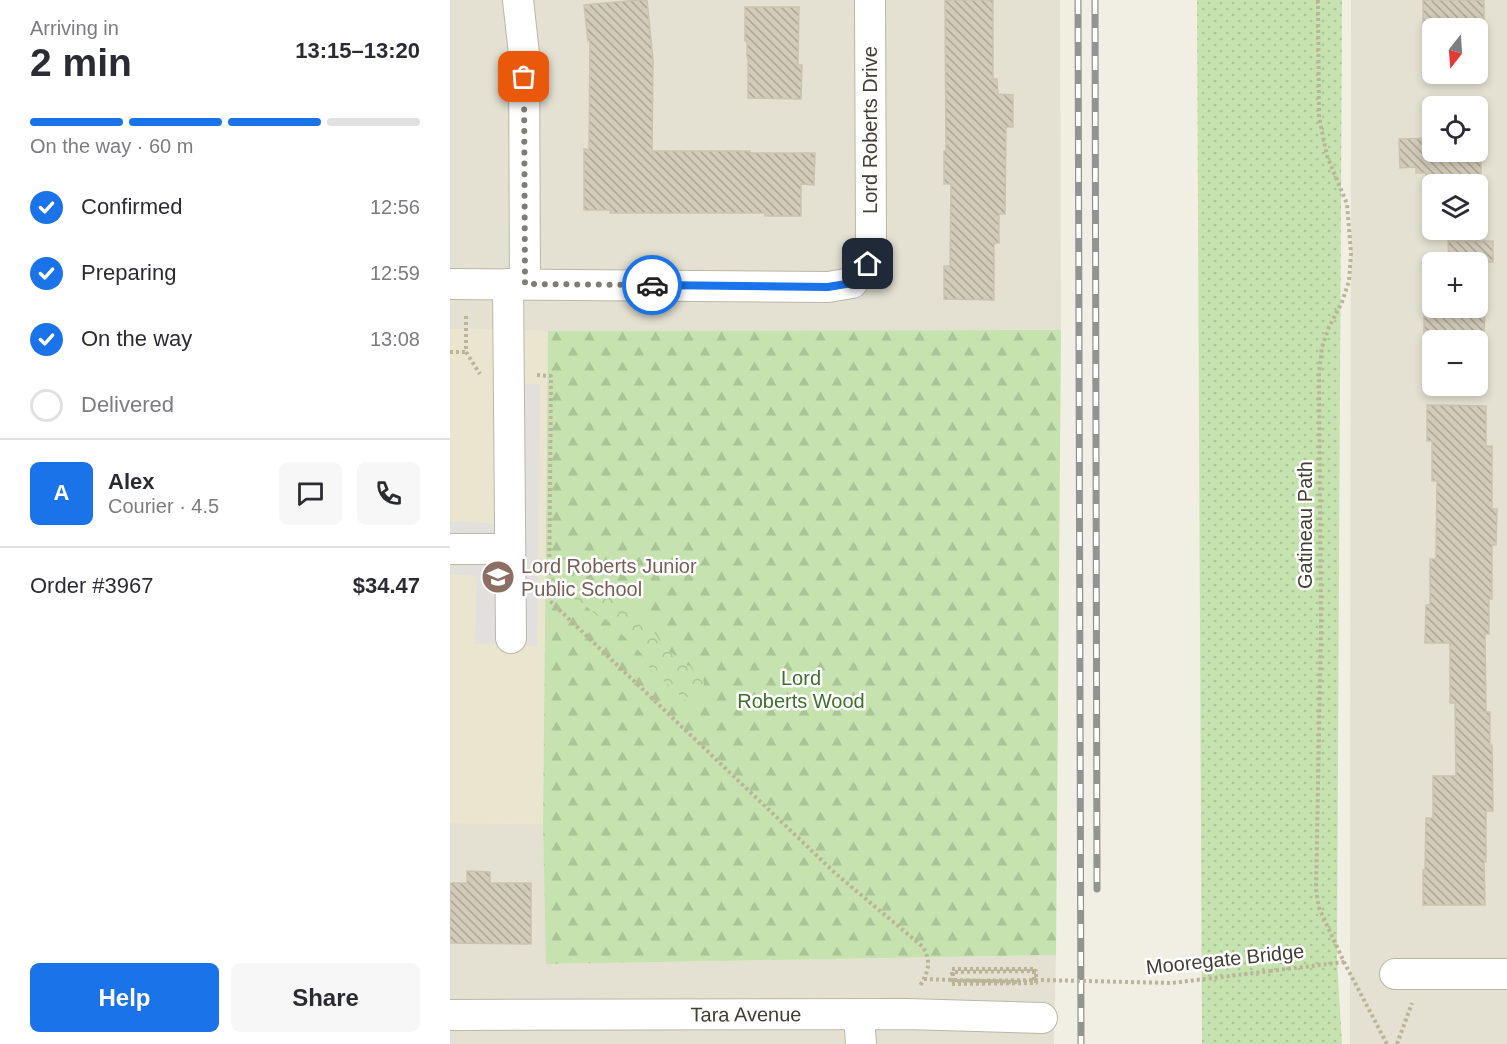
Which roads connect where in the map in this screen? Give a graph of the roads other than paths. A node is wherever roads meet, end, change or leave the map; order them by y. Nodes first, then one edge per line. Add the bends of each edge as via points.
1 (518, 0) edge
2 (870, 0) edge
3 (450, 284) edge
4 (517, 284) junction
5 (450, 549) edge
6 (510, 549) junction
7 (511, 638) dead end
8 (1408, 974) road end
9 (1507, 974) edge
10 (450, 1015) edge
11 (859, 1015) junction
12 (1042, 1018) dead end
13 (861, 1044) edge

1 - 4 street via 524,54
2 - 4 street, Lord Roberts Drive via 871,242 868,264 852,283 828,287
3 - 4 street, Lord Roberts Drive
4 - 6 street
5 - 6 street
6 - 7 street
8 - 9 street
10 - 11 street, Tara Avenue
11 - 12 street, Tara Avenue
11 - 13 street

